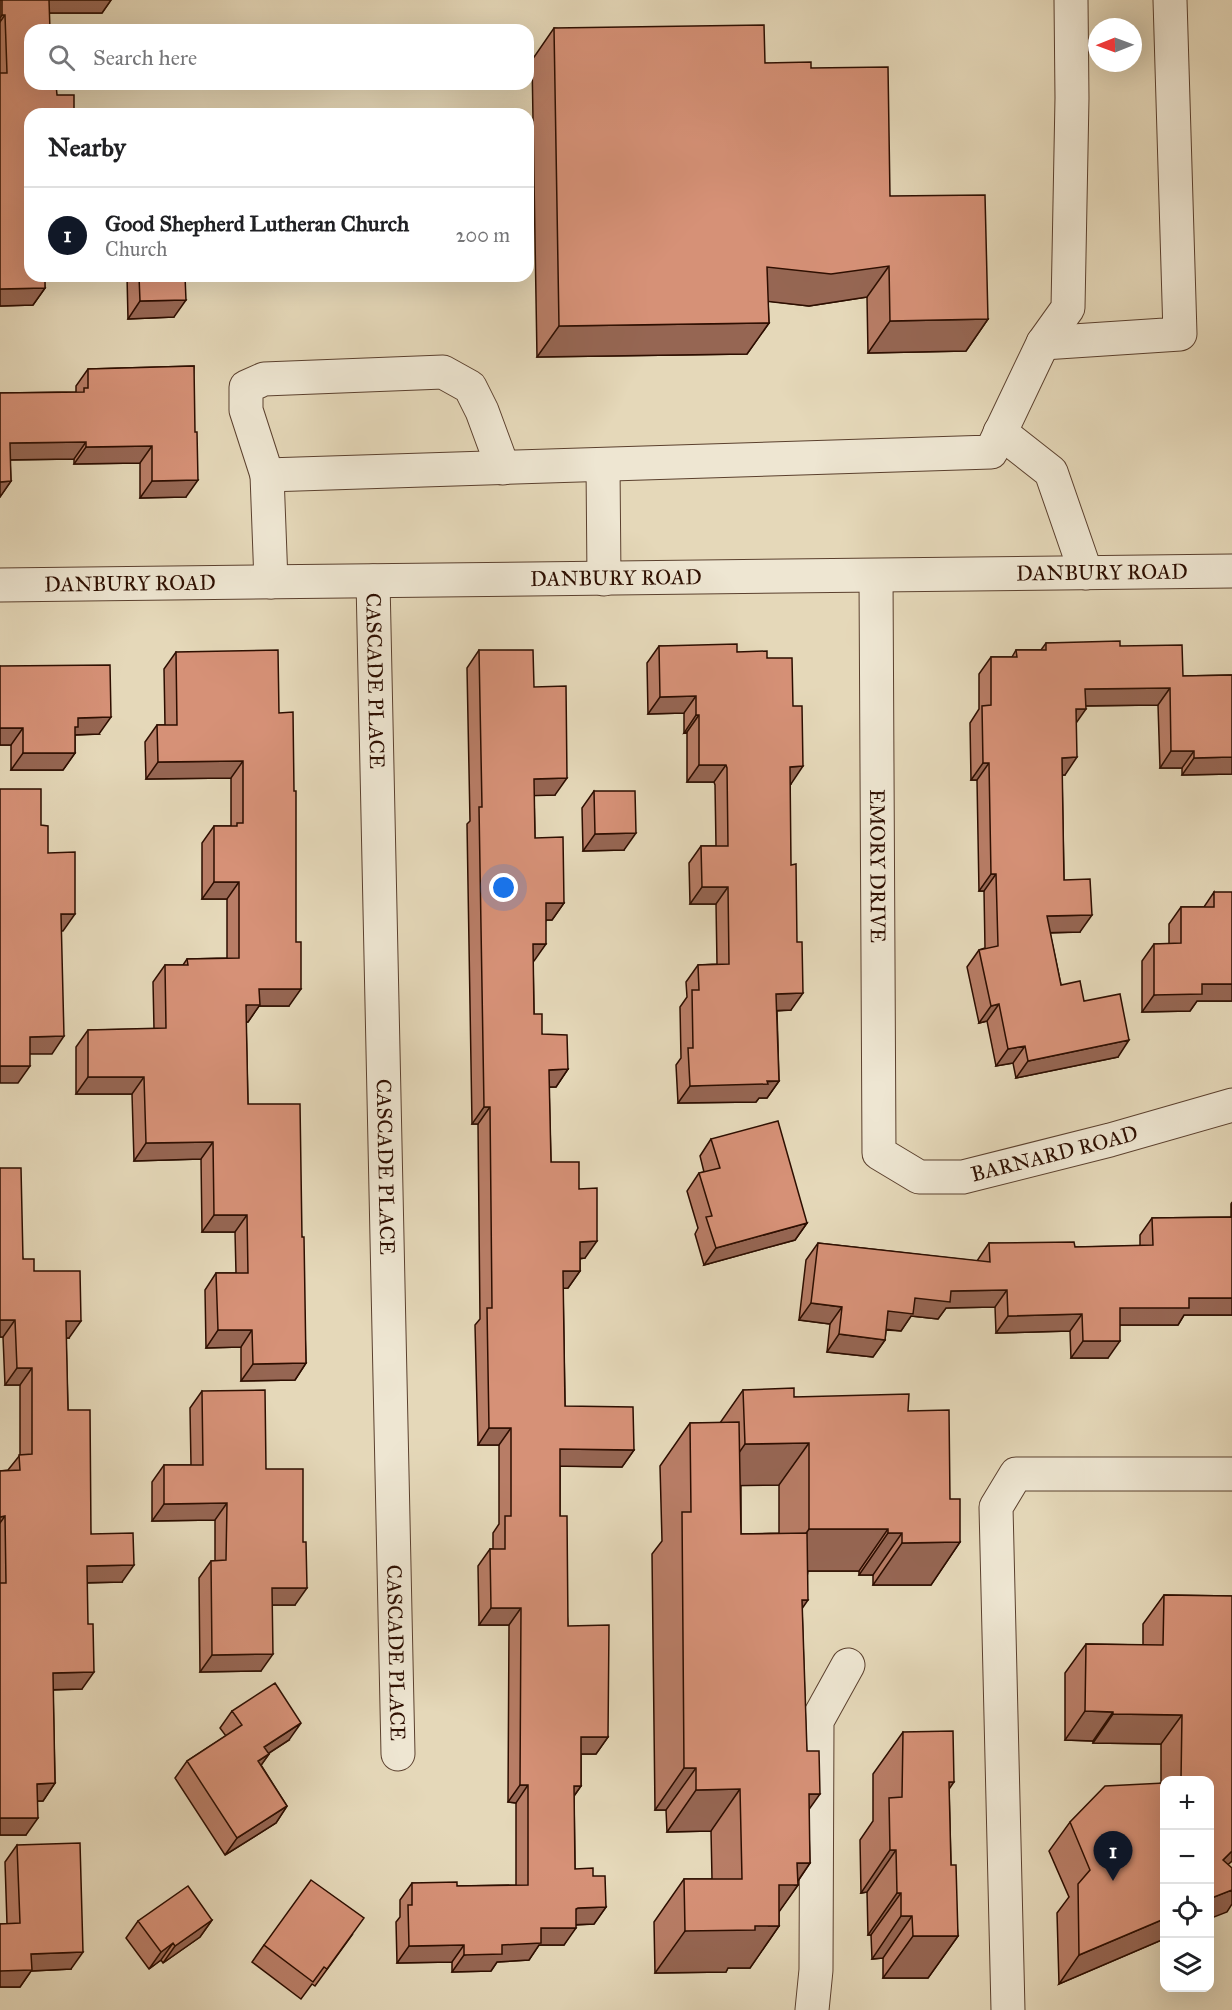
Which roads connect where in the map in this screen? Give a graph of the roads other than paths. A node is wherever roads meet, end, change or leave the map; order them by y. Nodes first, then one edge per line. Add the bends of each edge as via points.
1 (1071, 0) edge
2 (1170, 0) edge
3 (1043, 343) junction
4 (1000, 432) junction
5 (603, 465) junction
6 (503, 468) junction
7 (267, 475) junction
8 (1232, 571) edge
9 (1086, 573) junction
10 (876, 576) junction
11 (604, 579) junction
12 (373, 581) junction
13 (271, 582) junction
14 (0, 585) edge
15 (1232, 1105) edge
16 (879, 1153) joint
17 (1232, 1474) edge
18 (848, 1665) dead end
19 (398, 1754) dead end
20 (812, 2010) edge
21 (1008, 2010) edge

1 - 3 street via 1068,308
2 - 3 street via 1180,333
3 - 4 street
4 - 5 street via 991,452
4 - 9 street via 1051,472
5 - 6 street
5 - 11 street
6 - 7 street
6 - 7 street via 470,387 443,372 264,379 246,387 246,410
7 - 13 street
8 - 9 street, DANBURY ROAD
9 - 10 street, DANBURY ROAD
10 - 11 street, DANBURY ROAD
10 - 16 street, EMORY DRIVE
11 - 12 street, DANBURY ROAD
12 - 13 street, DANBURY ROAD
12 - 19 street, CASCADE PLACE
13 - 14 street, DANBURY ROAD
15 - 16 street, BARNARD ROAD via 963,1177 919,1178
17 - 21 street via 1016,1474 996,1507
18 - 20 street via 817,1721 816,1970

